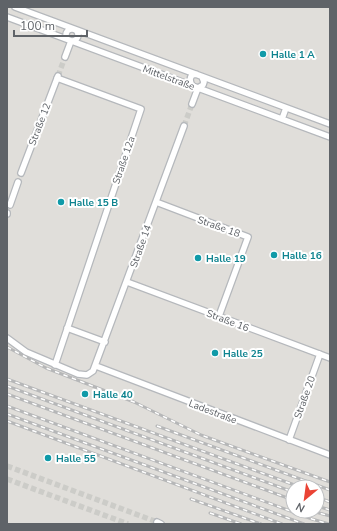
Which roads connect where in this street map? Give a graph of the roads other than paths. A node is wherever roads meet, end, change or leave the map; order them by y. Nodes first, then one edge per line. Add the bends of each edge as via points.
1 (15, 7) edge
2 (7, 17) edge
3 (75, 29) junction
4 (71, 41) junction
5 (65, 57) tunnel mouth
6 (199, 76) junction
7 (57, 77) joint
8 (192, 86) junction
9 (198, 88) junction
10 (192, 104) tunnel mouth
11 (286, 108) junction
12 (282, 119) junction
13 (330, 124) edge
14 (184, 126) tunnel mouth
15 (330, 137) edge
16 (21, 173) dead end
17 (18, 182) dead end
18 (156, 202) junction
19 (10, 205) dead end
20 (127, 282) junction
21 (219, 316) junction
22 (67, 328) junction
23 (7, 338) edge
24 (105, 342) junction
25 (320, 354) junction
26 (330, 358) edge
27 (54, 365) junction
28 (96, 366) junction
29 (289, 440) junction
30 (330, 455) edge

1 - 3 street, Mittelstraße
2 - 4 street, Mittelstraße
3 - 4 street via 78,38
3 - 4 street via 70,29 66,33 66,38
3 - 6 street, Mittelstraße
4 - 5 street
4 - 8 street, Mittelstraße
6 - 8 street via 192,75
6 - 9 street via 204,82
6 - 11 street, Mittelstraße
7 - 16 street, Straße 12
7 - 22 street, Straße 12a via 141,109
8 - 9 street, Mittelstraße
9 - 10 street
9 - 12 street, Mittelstraße
11 - 12 street
11 - 13 street, Mittelstraße
12 - 15 street, Mittelstraße
14 - 18 street, Straße 14
17 - 19 street
18 - 20 street, Straße 14
18 - 21 street, Straße 18 via 248,237
20 - 21 street, Straße 16
20 - 24 street, Straße 14
21 - 25 street, Straße 16
22 - 24 street
22 - 27 street, Straße 12a
23 - 27 street via 26,352
24 - 28 street, Straße 14
25 - 26 street, Straße 16
25 - 29 street, Straße 20
27 - 28 street via 87,375
28 - 29 street, Ladestraße
29 - 30 street, Ladestraße

